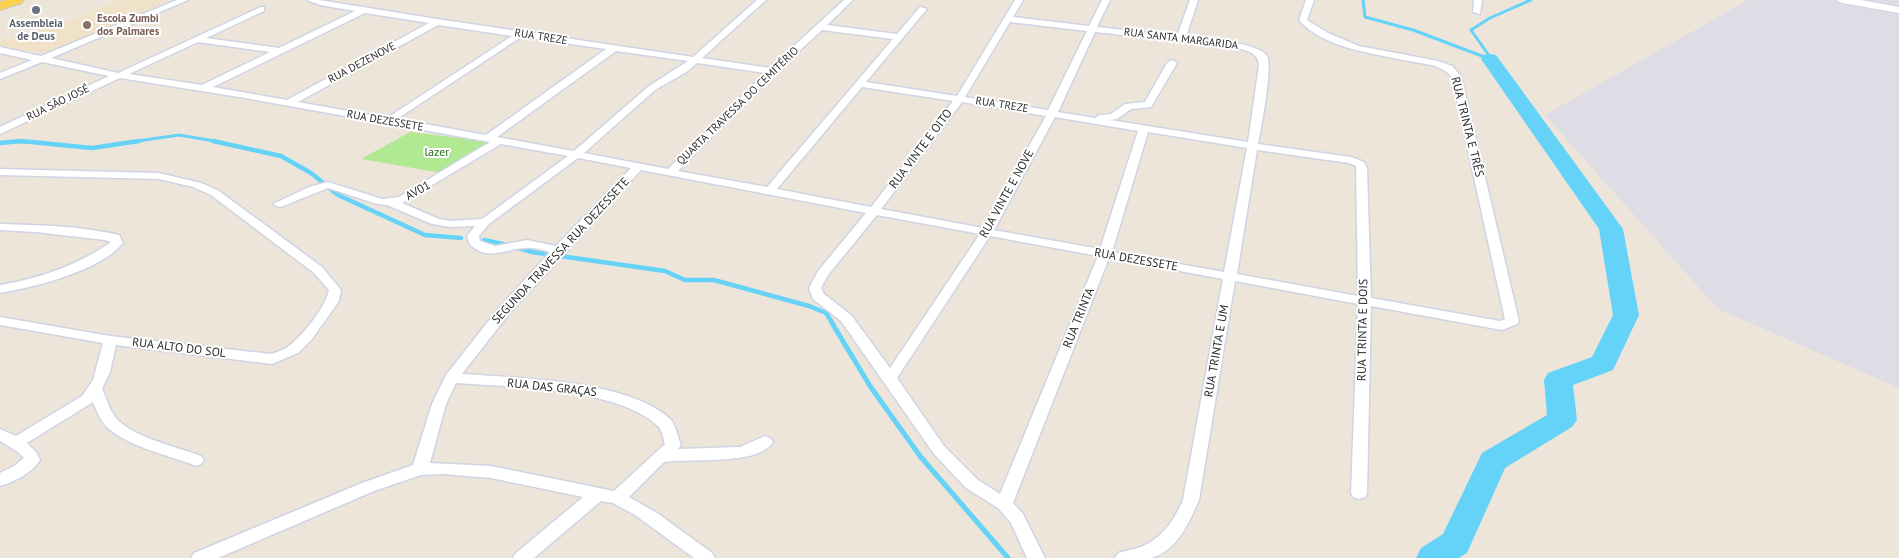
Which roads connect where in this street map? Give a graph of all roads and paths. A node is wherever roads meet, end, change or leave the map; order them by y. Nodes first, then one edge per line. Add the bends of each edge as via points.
1 (17, 0) edge
2 (184, 0) edge
3 (311, 0) edge
4 (762, 0) edge
5 (850, 0) edge
6 (1019, 0) edge
7 (1106, 0) edge
8 (1194, 0) edge
9 (1310, 0) edge
10 (1478, 0) edge
11 (1842, 0) edge
12 (0, 6) edge
13 (261, 9) dead end
14 (923, 9) dead end
15 (364, 10) junction
16 (1899, 10) edge
17 (1477, 12) dead end
18 (1007, 19) junction
19 (437, 22) junction
20 (822, 26) junction
21 (1092, 28) junction
22 (520, 34) junction
23 (899, 37) junction
24 (1181, 38) junction
25 (196, 39) junction
26 (614, 48) junction
27 (0, 50) edge
28 (280, 51) junction
29 (696, 59) junction
30 (39, 60) junction
31 (1172, 63) dead end
32 (772, 71) junction
33 (116, 75) junction
34 (0, 76) edge
35 (860, 84) junction
36 (204, 88) junction
37 (960, 98) junction
38 (287, 104) junction
39 (1052, 113) junction
40 (1078, 118) junction
41 (388, 121) junction
42 (1144, 129) junction
43 (0, 130) edge
44 (494, 140) junction
45 (1253, 146) junction
46 (576, 155) junction
47 (639, 166) junction
48 (1362, 168) joint
49 (0, 172) edge
50 (671, 172) junction
51 (770, 190) junction
52 (390, 202) junction
53 (279, 204) dead end
54 (874, 211) junction
55 (484, 222) junction
56 (0, 227) edge
57 (987, 232) junction
58 (1105, 254) junction
59 (555, 255) junction
60 (1229, 277) junction
61 (0, 289) edge
62 (1365, 302) junction
63 (0, 321) edge
64 (1502, 326) joint
65 (110, 340) junction
66 (451, 378) junction
67 (890, 378) junction
68 (96, 391) junction
69 (0, 434) edge
70 (765, 442) dead end
71 (16, 443) junction
72 (662, 457) junction
73 (196, 460) dead end
74 (420, 469) junction
75 (0, 480) edge
76 (1360, 493) dead end
77 (598, 494) junction
78 (616, 498) junction
79 (1004, 504) junction
80 (200, 558) edge
81 (522, 558) edge
82 (706, 558) edge
83 (1036, 558) edge
84 (1124, 558) edge

1 - 12 main road
2 - 30 street
3 - 15 street, RUA TREZE
4 - 29 street
5 - 20 street, QUARTA TRAVESSA DO CEMITÉRIO
6 - 18 street, RUA VINTE E OITO
7 - 21 street, RUA VINTE E NOVE
8 - 24 street
9 - 64 street, RUA TRINTA E TRÊS via 1303,20 1324,35 1357,48 1444,65 1456,76 1512,318
10 - 17 street
11 - 16 main road
13 - 25 street, RUA SÃO JOSÉ
14 - 23 street
15 - 19 street, RUA TREZE
15 - 28 street
18 - 21 street, RUA SANTA MARGARIDA
18 - 37 street, RUA VINTE E OITO
19 - 22 street, RUA TREZE
19 - 38 street, RUA DEZENOVE
20 - 23 street
20 - 32 street, QUARTA TRAVESSA DO CEMITÉRIO
21 - 24 street, RUA SANTA MARGARIDA
21 - 39 street, RUA VINTE E NOVE
22 - 26 street, RUA TREZE
22 - 41 street
23 - 35 street
24 - 45 street, RUA SANTA MARGARIDA via 1236,45 1261,54 1264,65
25 - 28 street
25 - 33 street, RUA SÃO JOSÉ
26 - 29 street, RUA TREZE
26 - 44 street, AV01
27 - 30 street, RUA DEZESSETE
28 - 36 street
29 - 32 street, RUA TREZE
29 - 46 street via 652,88
30 - 33 street, RUA DEZESSETE
30 - 34 street
31 - 40 street via 1148,105 1126,107 1109,118
32 - 50 street, QUARTA TRAVESSA DO CEMITÉRIO
33 - 36 street, RUA DEZESSETE
33 - 43 street, RUA SÃO JOSÉ
35 - 37 street, RUA TREZE
35 - 51 street
36 - 38 street, RUA DEZESSETE
37 - 39 street, RUA TREZE
37 - 54 street, RUA VINTE E OITO
38 - 41 street, RUA DEZESSETE
39 - 40 street, RUA TREZE
39 - 57 street, RUA VINTE E NOVE
40 - 42 street, RUA TREZE
41 - 44 street, RUA DEZESSETE
42 - 45 street, RUA TREZE
42 - 58 street, RUA TRINTA
44 - 46 street, RUA DEZESSETE
44 - 52 street, AV01 via 412,195
45 - 48 street, RUA TREZE via 1350,160
45 - 60 street, RUA TRINTA E UM
46 - 47 street, RUA DEZESSETE
46 - 55 street
47 - 50 street, RUA DEZESSETE
47 - 59 street, SEGUNDA TRAVESSA RUA DEZESSETE
48 - 62 street, RUA TRINTA E DOIS
49 - 65 street, RUA ALTO DO SOL via 159,176 197,185 215,193 318,270 334,290 333,300 307,336 293,350 272,359
50 - 51 street, RUA DEZESSETE
51 - 54 street, RUA DEZESSETE
52 - 53 street, AV01 via 324,186
52 - 55 street via 436,222
54 - 57 street, RUA DEZESSETE
54 - 67 street, RUA VINTE E OITO via 822,274 816,292 846,318
55 - 59 street via 472,236 475,243 498,251 532,244
56 - 61 street via 105,236 115,238 117,243 68,271
57 - 58 street, RUA DEZESSETE
57 - 67 street, RUA VINTE E NOVE
58 - 60 street, RUA DEZESSETE
58 - 79 street, RUA TRINTA
59 - 66 street, SEGUNDA TRAVESSA RUA DEZESSETE via 503,312
60 - 62 street, RUA DEZESSETE
60 - 84 street, RUA TRINTA E UM via 1191,500 1177,529 1159,546
62 - 64 street, RUA DEZESSETE
62 - 76 street, RUA TRINTA E DOIS
63 - 65 street, RUA ALTO DO SOL
65 - 68 street via 102,379
66 - 72 street, RUA DAS GRAÇAS via 596,392 633,403 659,418 671,431 673,445
66 - 74 street, SEGUNDA TRAVESSA RUA DEZESSETE via 439,404
67 - 79 street via 939,450 956,469 972,484
68 - 71 street via 76,409
68 - 73 street via 114,426
69 - 71 street
70 - 72 street via 745,452 683,453
71 - 75 street via 32,460
72 - 78 street, RUA DAS GRAÇAS
74 - 77 street via 490,472
74 - 80 street via 368,487
77 - 78 street
77 - 81 street
78 - 82 street via 630,504
79 - 83 street via 1017,519

